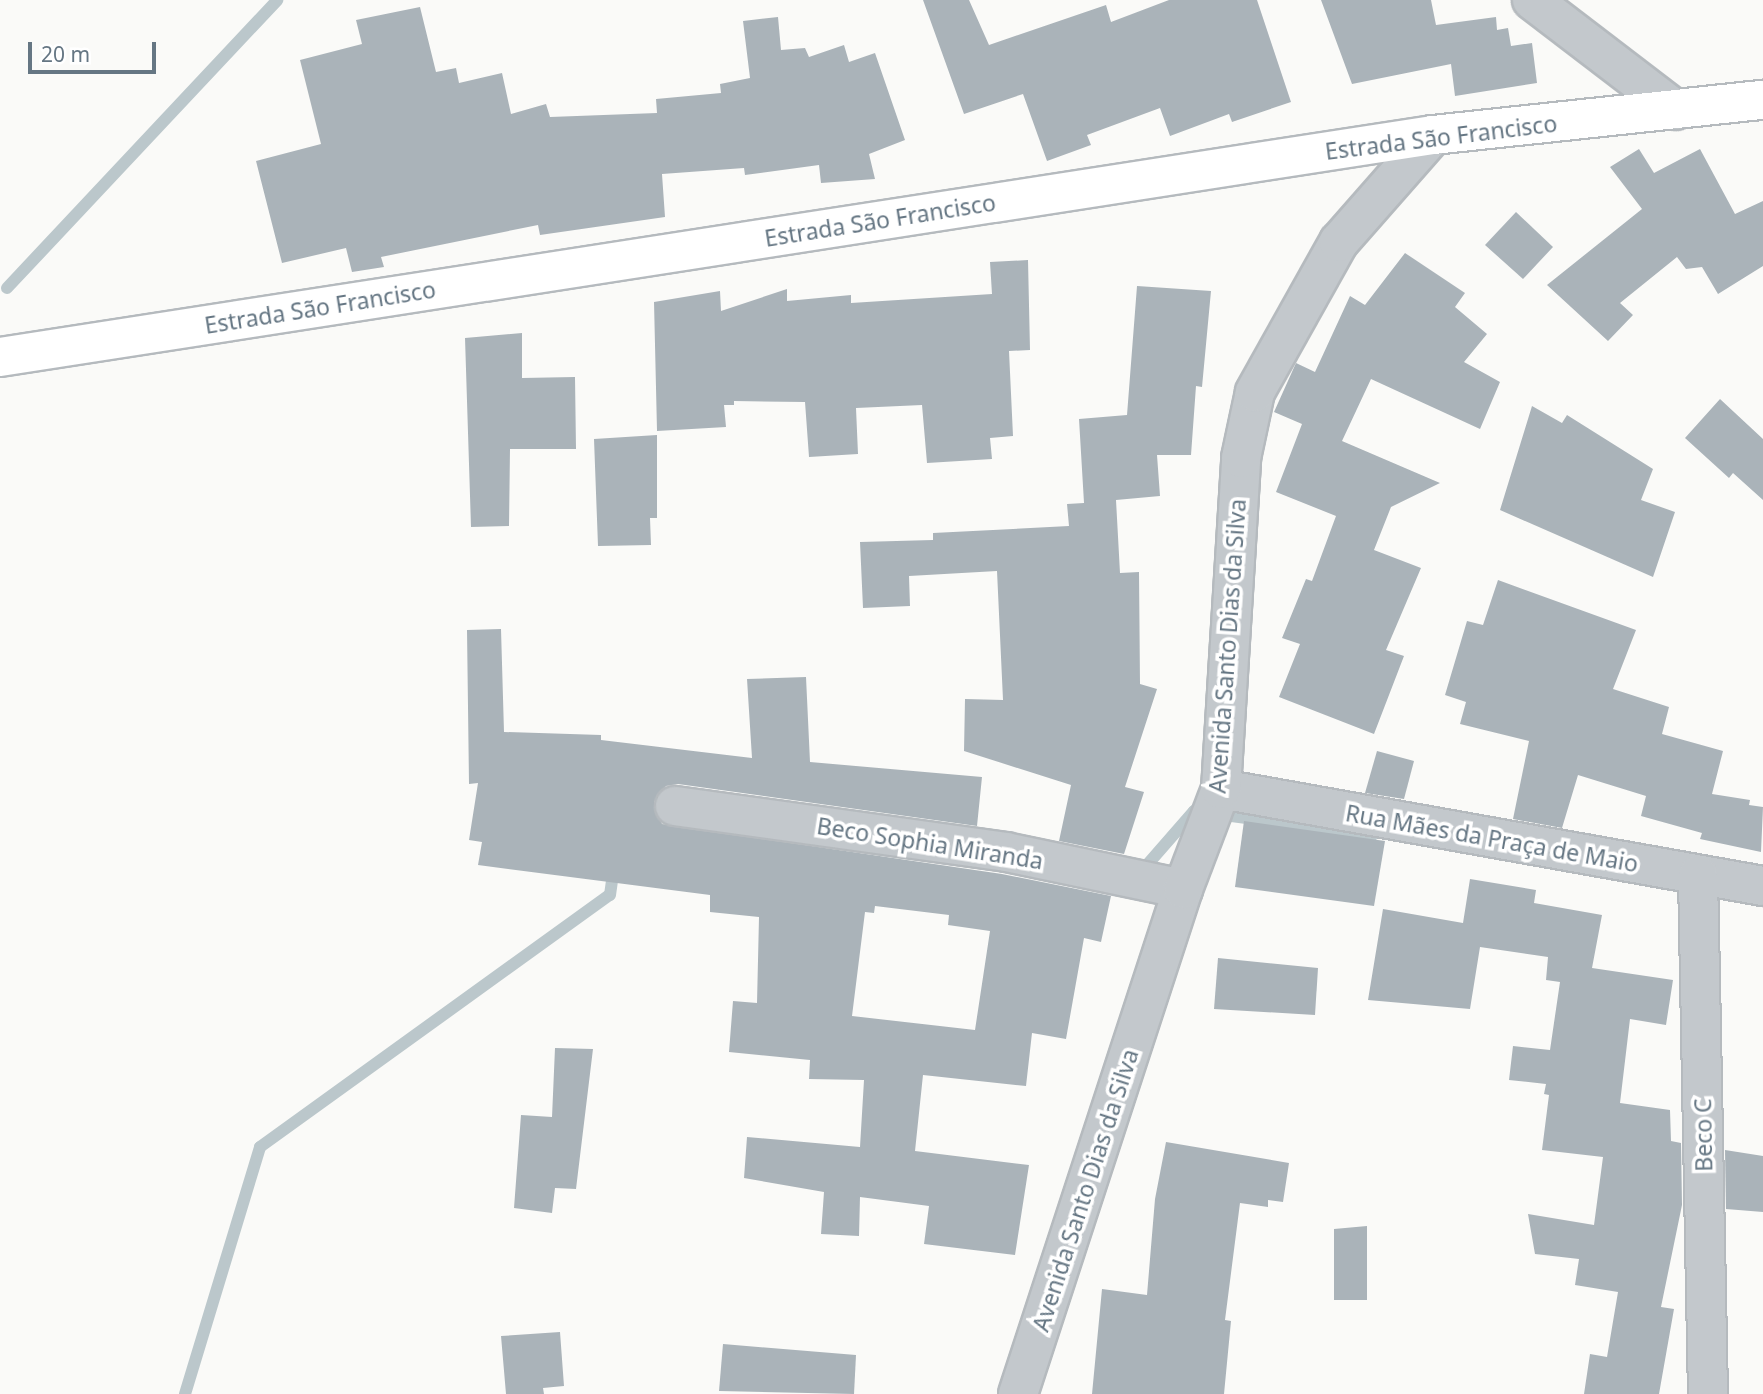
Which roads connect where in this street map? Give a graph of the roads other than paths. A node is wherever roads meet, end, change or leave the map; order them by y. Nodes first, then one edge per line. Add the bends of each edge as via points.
1 (1532, 0) edge
2 (1763, 100) edge
3 (1676, 110) junction
4 (1433, 135) junction
5 (0, 357) edge
6 (1221, 789) junction
7 (675, 806) dead end
8 (1698, 875) junction
9 (1763, 886) edge
10 (1183, 889) junction
11 (1018, 1394) edge
12 (1707, 1394) edge

1 - 3 street
2 - 3 main road, Estrada São Francisco
3 - 4 main road, Estrada São Francisco
4 - 5 main road, Estrada São Francisco
4 - 6 street, Avenida Santo Dias da Silva via 1339,242 1255,391 1241,458
6 - 8 street, Rua Mães da Praça de Maio
6 - 10 street, Avenida Santo Dias da Silva
7 - 10 street, Beco Sophia Miranda via 1006,852
8 - 9 street, Rua Mães da Praça de Maio
8 - 12 street, Beco C
10 - 11 street, Avenida Santo Dias da Silva

